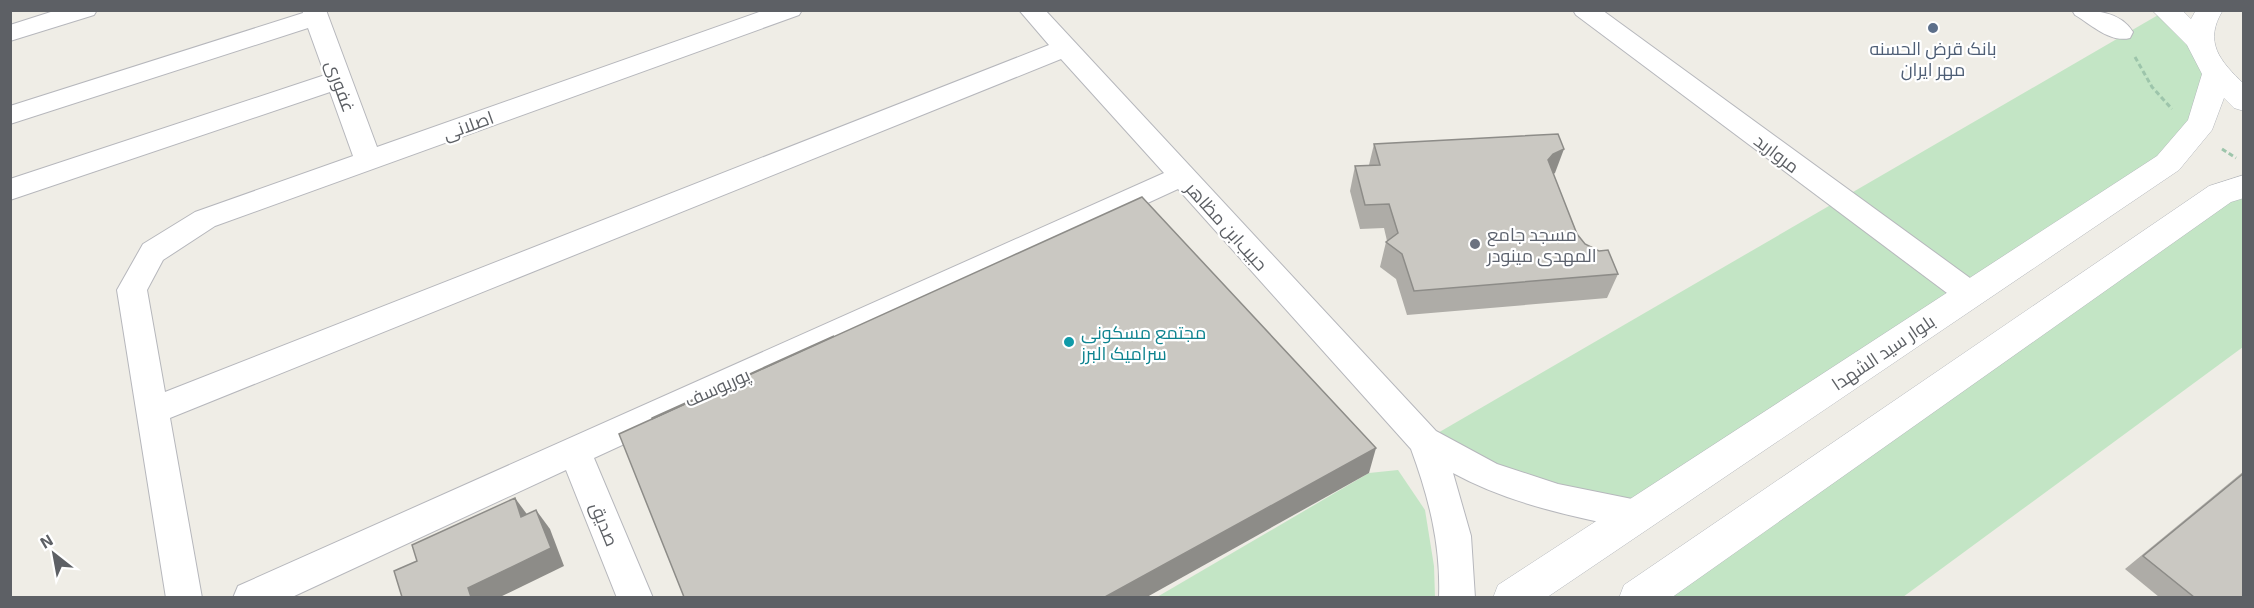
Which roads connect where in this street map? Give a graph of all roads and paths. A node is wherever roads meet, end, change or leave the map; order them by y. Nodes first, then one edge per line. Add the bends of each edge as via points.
1 (85, 10) edge
2 (790, 10) edge
3 (1031, 10) edge
4 (1585, 10) edge
5 (2084, 10) edge
6 (2165, 10) edge
7 (2210, 10) edge
8 (315, 14) edge
9 (2121, 32) dead end
10 (10, 33) edge
11 (2199, 41) junction
12 (1065, 48) junction
13 (2216, 75) junction
14 (339, 80) junction
15 (2244, 101) edge
16 (10, 115) edge
17 (368, 161) junction
18 (1182, 176) junction
19 (2244, 186) edge
20 (10, 190) edge
21 (1970, 294) junction
22 (152, 411) junction
23 (1424, 441) junction
24 (575, 451) junction
25 (1637, 515) junction
26 (184, 597) edge
27 (251, 597) edge
28 (635, 597) edge
29 (1457, 597) edge
30 (1512, 597) edge
31 (1638, 597) edge

1 - 10 street
2 - 17 street, اصلانی
3 - 12 street, حبیب‌ابن مظاهر
4 - 21 street, مروارید
5 - 9 street
6 - 11 main road
7 - 11 main road via 2201,20
8 - 14 street, غفوری
8 - 16 street
11 - 13 main road
12 - 18 street, حبیب‌ابن مظاهر
12 - 22 street
13 - 15 main road
13 - 21 main road, بلوار سید الشهدا via 2202,123 2168,163
14 - 17 street, غفوری
14 - 20 street
17 - 22 street, اصلانی via 205,219 153,252 132,290
18 - 23 street, حبیب‌ابن مظاهر
18 - 24 street, پوریوسف
19 - 31 main road via 2220,194
21 - 25 main road, بلوار سید الشهدا
22 - 26 street
23 - 25 street via 1487,475 1558,499
23 - 29 street via 1447,500 1458,564
24 - 27 street, پوریوسف
24 - 28 street, صدیق
25 - 30 main road, بلوار سید الشهدا

